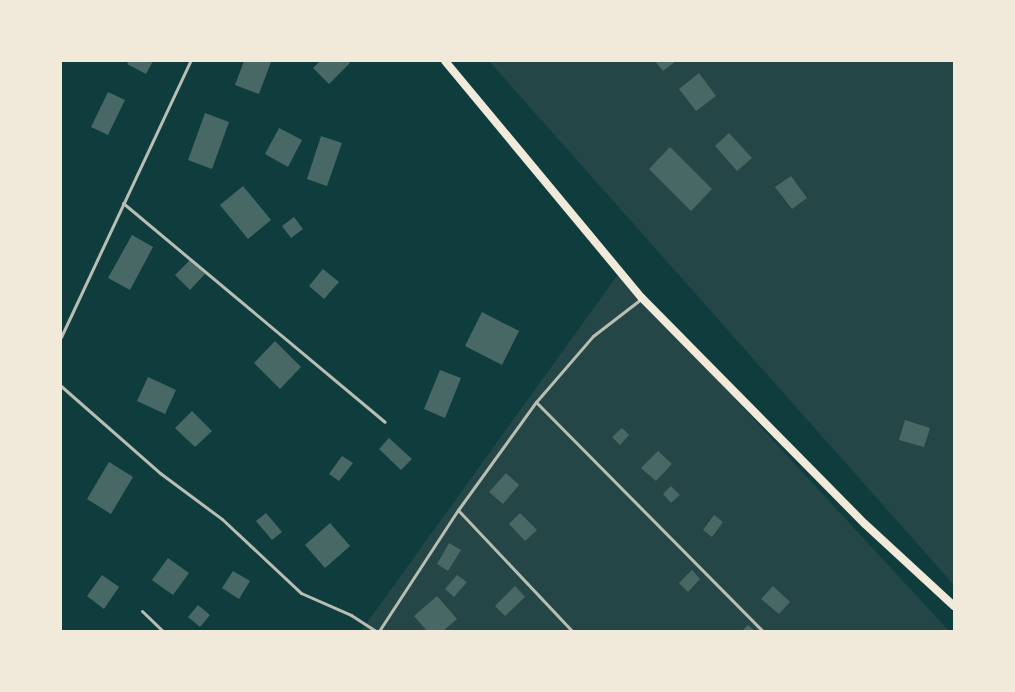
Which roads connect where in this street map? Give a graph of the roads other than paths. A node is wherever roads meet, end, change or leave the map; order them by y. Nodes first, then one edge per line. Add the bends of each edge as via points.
1 (190, 61) edge
2 (445, 61) edge
3 (123, 203) junction
4 (642, 298) junction
5 (61, 336) edge
6 (61, 386) edge
7 (536, 402) junction
8 (385, 422) dead end
9 (458, 510) junction
10 (954, 606) edge
11 (142, 611) dead end
12 (164, 631) edge
13 (377, 631) edge
14 (572, 631) edge
15 (763, 631) edge

1 - 3 lane
2 - 4 main road
3 - 5 lane
3 - 8 lane
4 - 7 lane via 593,336
4 - 10 main road via 865,524
6 - 13 lane via 160,473 222,520 301,593 350,615
7 - 9 lane
7 - 15 lane
9 - 13 lane
9 - 14 lane
11 - 12 lane

